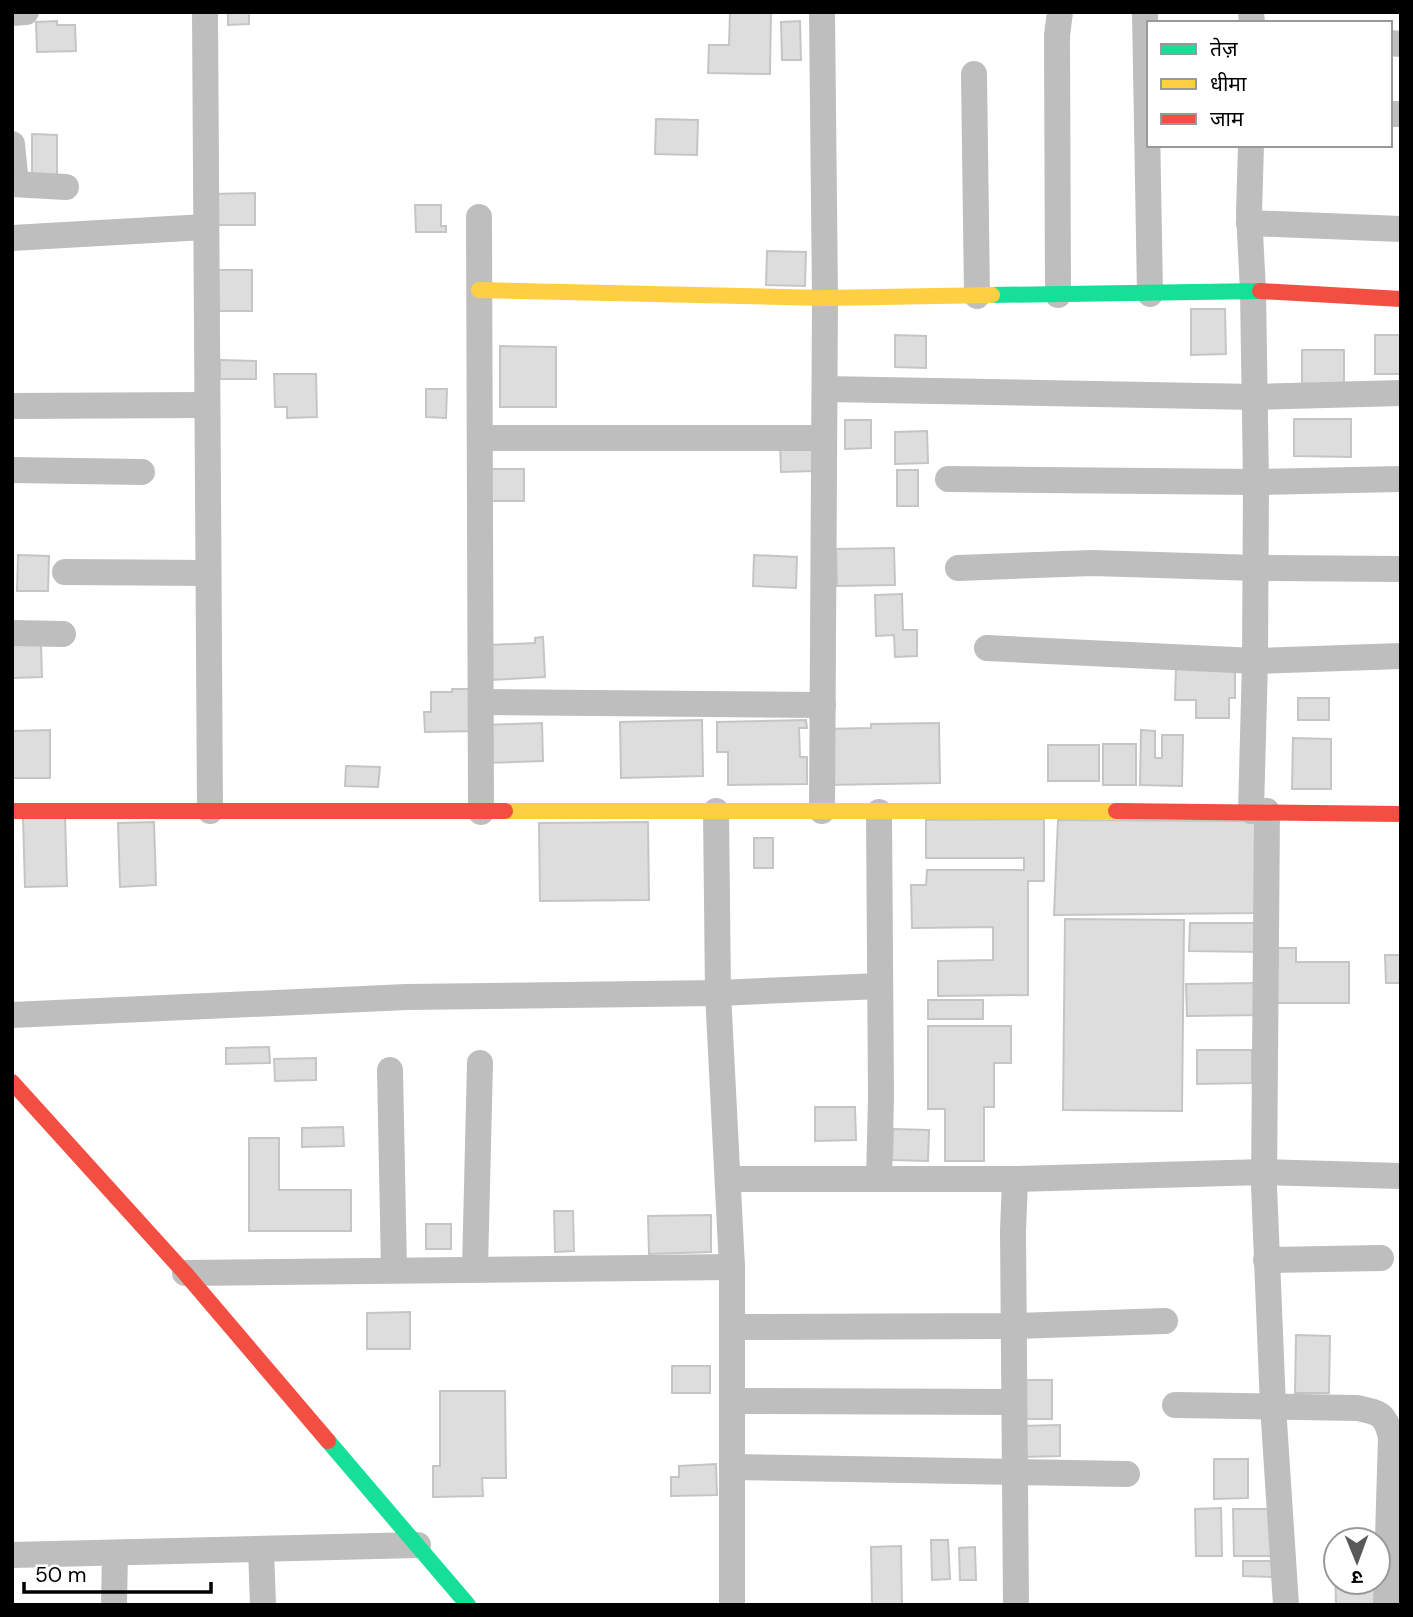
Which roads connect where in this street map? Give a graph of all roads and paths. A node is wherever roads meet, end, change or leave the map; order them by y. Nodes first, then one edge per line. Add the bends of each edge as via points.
1 (26, 12) edge
2 (205, 12) edge
3 (822, 12) edge
4 (1060, 12) edge
5 (1145, 12) edge
6 (12, 13) edge
7 (974, 74) dead end
8 (1147, 125) edge
9 (12, 144) edge
10 (1147, 147) edge
11 (1251, 147) edge
12 (14, 184) edge
13 (66, 187) dead end
14 (479, 217) dead end
15 (1249, 223) junction
16 (205, 227) junction
17 (1401, 229) edge
18 (12, 238) edge
19 (479, 290) junction
20 (1253, 291) junction
21 (1150, 294) junction
22 (1058, 295) junction
23 (976, 296) junction
24 (825, 298) junction
25 (1401, 299) edge
26 (825, 389) junction
27 (1401, 393) edge
28 (1255, 397) junction
29 (206, 405) junction
30 (12, 406) edge
31 (480, 438) junction
32 (824, 438) junction
33 (12, 470) edge
34 (142, 472) dead end
35 (948, 479) dead end
36 (1401, 480) edge
37 (1256, 482) junction
38 (958, 568) dead end
39 (1256, 568) junction
40 (1401, 569) edge
41 (65, 572) dead end
42 (208, 573) junction
43 (12, 634) edge
44 (63, 634) dead end
45 (987, 648) dead end
46 (1401, 656) edge
47 (1255, 661) junction
48 (481, 702) junction
49 (823, 705) junction
50 (12, 811) edge
51 (210, 811) junction
52 (716, 811) junction
53 (822, 811) junction
54 (1259, 811) junction
55 (481, 812) junction
56 (879, 812) junction
57 (1401, 814) edge
58 (880, 986) junction
59 (718, 993) junction
60 (12, 1015) edge
61 (480, 1063) dead end
62 (390, 1070) dead end
63 (12, 1082) edge
64 (1264, 1172) junction
65 (1401, 1176) edge
66 (879, 1178) junction
67 (728, 1179) junction
68 (1015, 1179) junction
69 (1381, 1258) dead end
70 (1266, 1260) junction
71 (732, 1267) junction
72 (475, 1268) junction
73 (394, 1270) junction
74 (185, 1273) junction
75 (1165, 1321) dead end
76 (1014, 1325) junction
77 (733, 1327) junction
78 (732, 1401) junction
79 (1014, 1402) junction
80 (1175, 1405) dead end
81 (1273, 1406) junction
82 (732, 1467) junction
83 (1015, 1473) junction
84 (1127, 1474) dead end
85 (418, 1545) junction
86 (261, 1549) junction
87 (115, 1553) junction
88 (12, 1555) edge
89 (114, 1605) edge
90 (262, 1605) edge
91 (468, 1605) edge
92 (732, 1605) edge
93 (1016, 1605) edge
94 (1286, 1605) edge
95 (1386, 1605) edge

1 - 6 street
2 - 16 street
3 - 24 street
4 - 22 street
5 - 8 street
7 - 23 street
9 - 12 street
10 - 21 street
11 - 15 street
12 - 13 street
14 - 19 street
15 - 17 street
15 - 20 street
16 - 18 street
16 - 29 street
19 - 24 street
19 - 31 street
20 - 21 street
20 - 25 street
20 - 28 street
21 - 22 street
22 - 23 street
23 - 24 street
24 - 26 street
26 - 28 street
26 - 32 street
27 - 28 street
28 - 37 street
29 - 30 street
29 - 42 street
31 - 32 street
31 - 48 street
32 - 49 street
33 - 34 street
35 - 37 street
36 - 37 street
37 - 39 street
38 - 39 street via 1092,563
39 - 40 street
39 - 47 street
41 - 42 street
42 - 51 street
43 - 44 street
45 - 47 street
46 - 47 street
47 - 54 street
48 - 49 street
48 - 55 street
49 - 53 street
50 - 51 street
51 - 55 street
52 - 53 street
52 - 55 street
52 - 59 street
53 - 56 street
54 - 56 street
54 - 57 street
54 - 64 street
56 - 58 street
58 - 59 street
58 - 66 street
59 - 60 street via 406,997
59 - 67 street
61 - 72 street
62 - 73 street
63 - 74 street
64 - 65 street
64 - 68 street
64 - 70 street
66 - 67 street
66 - 68 street
67 - 71 street
68 - 76 street
69 - 70 street
70 - 81 street
71 - 72 street
71 - 77 street
72 - 73 street
73 - 74 street
74 - 85 street
75 - 76 street
76 - 77 street
76 - 79 street
77 - 78 street
78 - 79 street
78 - 82 street
79 - 83 street
80 - 81 street
81 - 94 street
81 - 95 street via 1357,1408 1387,1420 1391,1437
82 - 83 street
82 - 92 street
83 - 84 street
83 - 93 street
85 - 86 street
85 - 91 street
86 - 87 street
86 - 90 street
87 - 88 street
87 - 89 street

